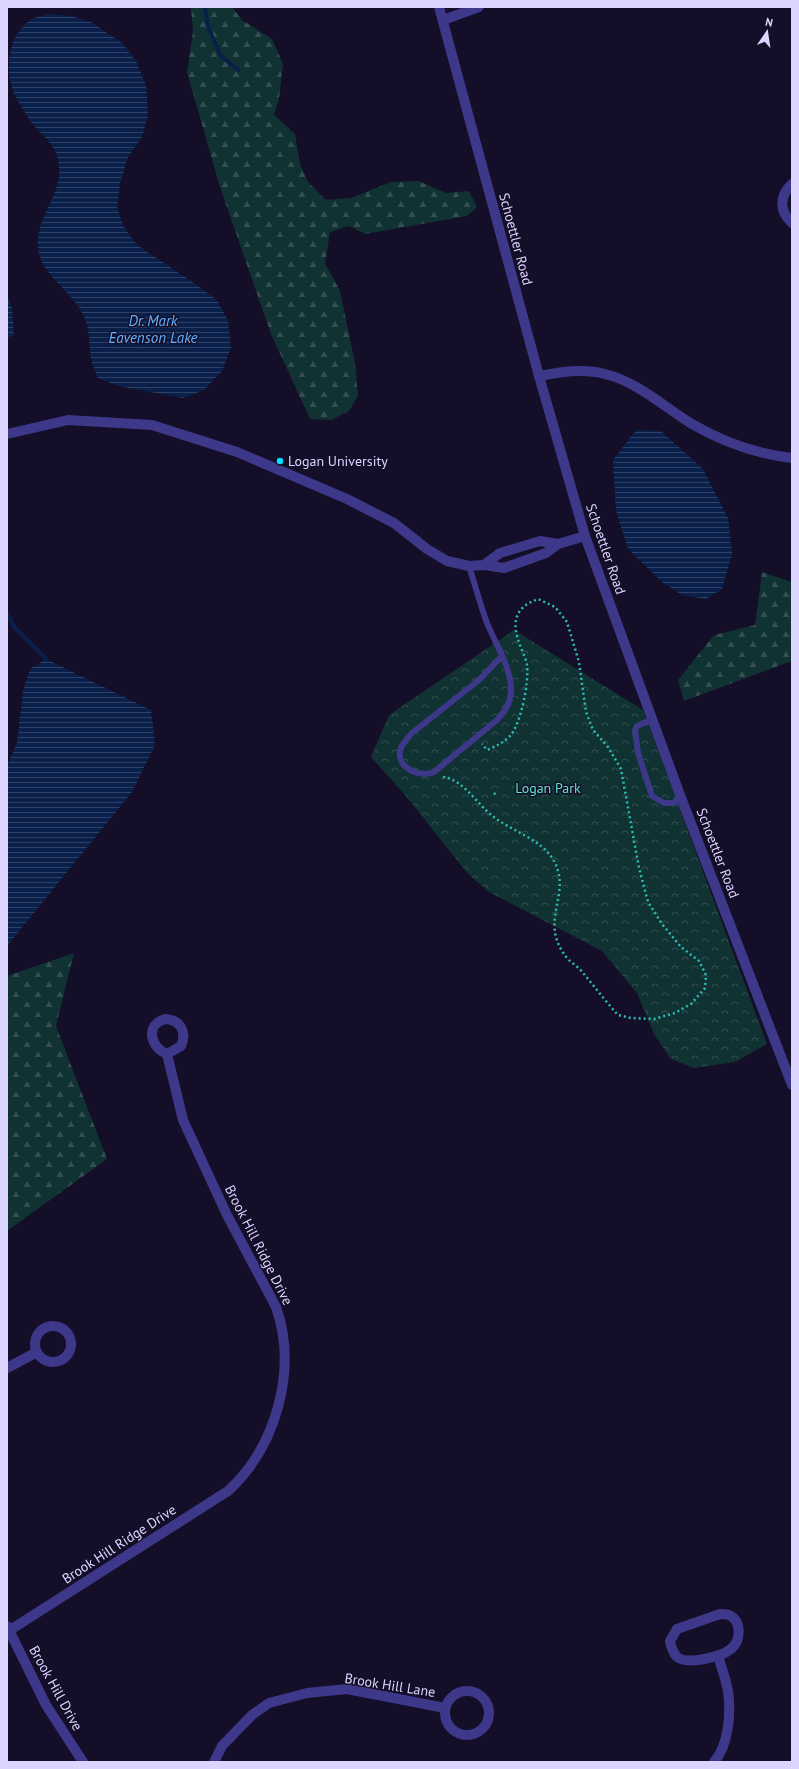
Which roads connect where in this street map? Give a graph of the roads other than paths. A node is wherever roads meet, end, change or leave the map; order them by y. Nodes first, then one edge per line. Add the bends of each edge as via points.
1 (439, 7) edge
2 (479, 7) edge
3 (443, 20) junction
4 (792, 184) edge
5 (792, 223) edge
6 (539, 376) junction
7 (7, 434) edge
8 (792, 458) edge
9 (585, 536) junction
10 (558, 544) junction
11 (484, 565) junction
12 (469, 566) junction
13 (501, 657) junction
14 (653, 719) junction
15 (680, 794) junction
16 (167, 1054) dead end
17 (792, 1086) edge
18 (36, 1352) dead end
19 (7, 1368) edge
20 (8, 1630) edge
21 (718, 1655) junction
22 (445, 1708) junction
23 (83, 1762) edge
24 (214, 1762) edge
25 (714, 1762) edge

1 - 3 street, Schoettler Road
2 - 3 street
3 - 6 street, Schoettler Road
4 - 5 street via 781,203 783,211
6 - 8 street via 568,370 605,374 629,383 692,424 728,443 772,456
6 - 9 street, Schoettler Road
7 - 12 street via 68,420 109,421 159,427 238,452 347,499 394,523 447,561
9 - 10 street
9 - 14 street, Schoettler Road
10 - 11 street via 540,541 500,553
10 - 11 street via 546,554 504,568
11 - 12 street
12 - 13 lane
13 - 13 lane via 478,680 412,733 400,751 404,764 419,775 434,772 504,713 511,687 507,668
14 - 15 street, Schoettler Road
14 - 15 lane via 637,726 635,730 638,753 652,796 664,803 674,803
15 - 17 street, Schoettler Road
16 - 20 street, Brook Hill Ridge Drive via 183,1120 280,1318 284,1338 284,1372 273,1426 254,1462 228,1491
18 - 19 street
20 - 23 street, Brook Hill Drive via 46,1705
21 - 21 street via 731,1649 738,1638 739,1628 729,1615 720,1614 684,1625 677,1629 670,1641 676,1656 682,1660 690,1661
21 - 25 street via 728,1690 729,1712 724,1745
22 - 22 street, Brook Hill Lane via 446,1722 456,1733 464,1735 478,1733 488,1722 490,1714 489,1707 481,1695 467,1690 453,1695
22 - 24 street, Brook Hill Lane via 347,1689 307,1693 269,1703 252,1715 222,1746

